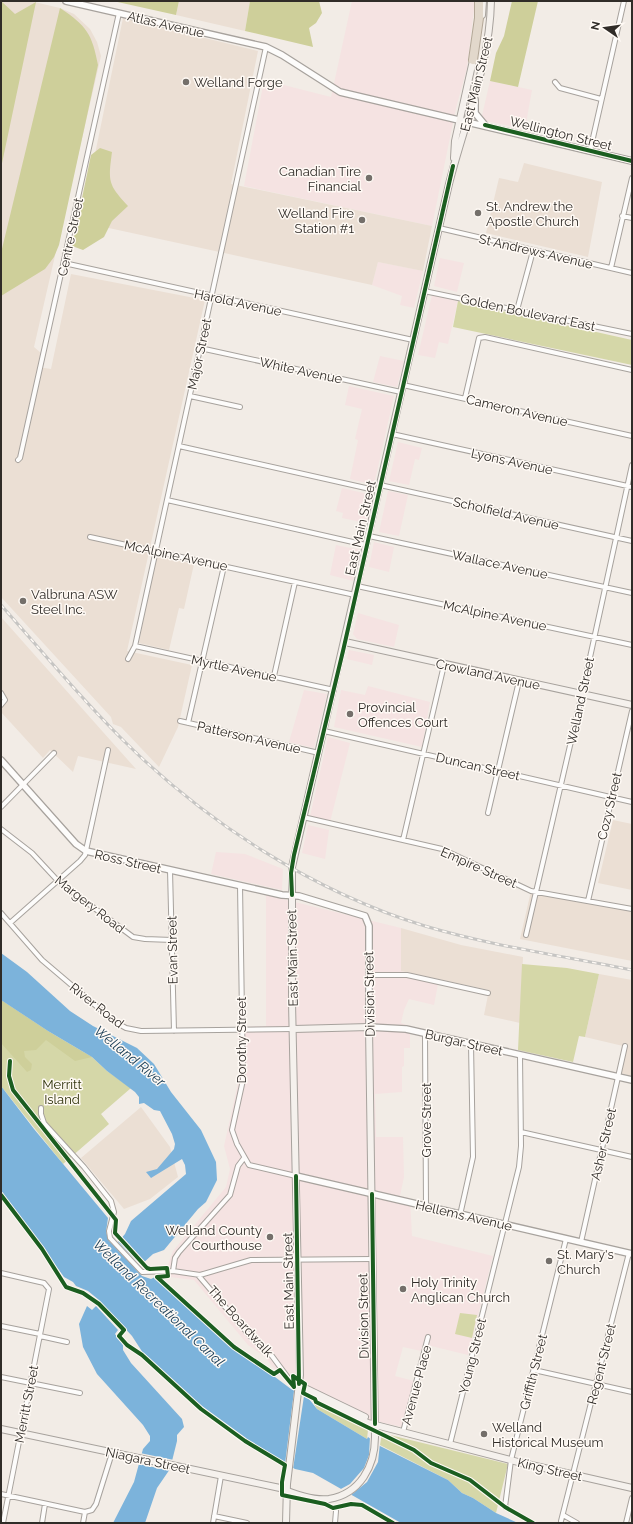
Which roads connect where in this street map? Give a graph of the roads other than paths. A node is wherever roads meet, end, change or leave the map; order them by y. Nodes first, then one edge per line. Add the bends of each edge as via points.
1 (66, 1) edge
2 (479, 1) edge
3 (483, 1) edge
4 (491, 1) edge
5 (624, 1) edge
6 (119, 13) junction
7 (266, 47) junction
8 (474, 60) junction
9 (555, 82) dead end
10 (475, 98) junction
11 (602, 98) junction
12 (464, 122) junction
13 (485, 125) junction
14 (590, 150) junction
15 (632, 161) edge
16 (632, 178) edge
17 (622, 216) junction
18 (632, 218) edge
19 (439, 228) junction
20 (532, 251) junction
21 (64, 263) junction
22 (610, 268) junction
23 (632, 273) edge
24 (424, 291) junction
25 (212, 296) junction
26 (518, 310) junction
27 (632, 334) edge
28 (413, 340) junction
29 (200, 348) junction
30 (632, 370) edge
31 (403, 385) junction
32 (401, 392) junction
33 (190, 396) junction
34 (465, 398) junction
35 (240, 408) dead end
36 (392, 434) junction
37 (632, 436) edge
38 (179, 446) junction
39 (18, 460) dead end
40 (632, 466) edge
41 (630, 486) edge
42 (379, 488) junction
43 (167, 500) junction
44 (90, 536) dead end
45 (369, 536) junction
46 (616, 537) junction
47 (632, 541) edge
48 (366, 545) junction
49 (156, 551) junction
50 (224, 566) junction
51 (295, 582) junction
52 (357, 586) junction
53 (605, 587) junction
54 (632, 593) edge
55 (355, 595) junction
56 (593, 636) junction
57 (345, 642) junction
58 (632, 645) edge
59 (135, 646) junction
60 (128, 659) dead end
61 (202, 661) junction
62 (444, 665) junction
63 (274, 676) junction
64 (519, 681) junction
65 (334, 690) junction
66 (1, 693) edge
67 (582, 694) junction
68 (1, 705) edge
69 (632, 705) edge
70 (632, 711) edge
71 (180, 721) dead end
72 (188, 724) junction
73 (324, 731) junction
74 (108, 750) dead end
75 (54, 753) dead end
76 (319, 753) junction
77 (423, 754) junction
78 (1, 760) edge
79 (498, 771) junction
80 (23, 785) junction
81 (561, 785) junction
82 (611, 797) junction
83 (632, 802) edge
84 (1, 807) edge
85 (488, 813) dead end
86 (303, 817) junction
87 (1, 829) edge
88 (403, 840) junction
89 (86, 851) junction
90 (170, 870) junction
91 (58, 881) junction
92 (240, 886) junction
93 (536, 890) junction
94 (292, 895) junction
95 (588, 901) junction
96 (632, 909) edge
97 (1, 913) edge
98 (10, 923) junction
99 (526, 935) dead end
100 (172, 940) junction
101 (369, 975) junction
102 (293, 993) junction
103 (488, 993) dead end
104 (369, 1027) junction
105 (312, 1028) junction
106 (294, 1029) junction
107 (242, 1030) junction
108 (174, 1031) junction
109 (425, 1033) junction
110 (471, 1044) junction
111 (625, 1046) dead end
112 (520, 1055) junction
113 (618, 1077) junction
114 (632, 1080) edge
115 (41, 1108) dead end
116 (521, 1132) junction
117 (602, 1150) junction
118 (632, 1157) edge
119 (244, 1158) junction
120 (296, 1176) junction
121 (372, 1194) junction
122 (426, 1207) junction
123 (460, 1214) junction
124 (505, 1225) junction
125 (566, 1239) junction
126 (581, 1242) junction
127 (630, 1254) edge
128 (373, 1260) junction
129 (298, 1261) junction
130 (174, 1271) junction
131 (1, 1273) edge
132 (198, 1275) junction
133 (1, 1326) edge
134 (40, 1335) junction
135 (428, 1337) dead end
136 (67, 1342) dead end
137 (534, 1370) junction
138 (1, 1377) edge
139 (30, 1383) junction
140 (299, 1384) junction
141 (596, 1384) junction
142 (632, 1392) edge
143 (80, 1393) dead end
144 (375, 1424) junction
145 (1, 1429) edge
146 (403, 1432) junction
147 (20, 1433) junction
148 (450, 1444) junction
149 (112, 1453) junction
150 (511, 1460) junction
151 (572, 1474) junction
152 (221, 1476) junction
153 (632, 1488) edge
154 (287, 1491) junction
155 (294, 1493) joint
156 (1, 1494) edge
157 (8, 1496) junction
158 (632, 1498) edge
159 (45, 1504) junction
160 (505, 1507) dead end
161 (336, 1511) dead end
162 (85, 1512) junction
163 (214, 1516) junction
164 (563, 1516) junction
165 (561, 1521) dead end
166 (3, 1523) edge
167 (42, 1523) edge
168 (83, 1523) edge
169 (213, 1523) edge
170 (247, 1523) edge
171 (286, 1523) edge
172 (335, 1523) edge
173 (576, 1523) edge
174 (626, 1523) edge

1 - 6 street, Atlas Avenue
2 - 8 highway
3 - 8 main road, East Main Street
4 - 10 main road, East Main Street via 490,24
5 - 11 street
6 - 7 street, Atlas Avenue
6 - 21 street, Centre Street
7 - 12 street, Atlas Avenue via 340,92
7 - 25 street, Major Street
8 - 12 main road, East Main Street
9 - 11 street via 560,88
10 - 12 main road, East Main Street
10 - 13 street via 475,113
11 - 14 street
12 - 13 street, Wellington Street
12 - 19 main road, East Main Street
13 - 14 street, Wellington Street
14 - 15 street, Wellington Street
16 - 17 street
17 - 18 street
17 - 22 street
19 - 20 street, St Andrews Avenue
19 - 24 main road, East Main Street
20 - 22 street, St Andrews Avenue
20 - 26 street
21 - 25 street, Harold Avenue
21 - 39 street, Centre Street
22 - 23 street, St Andrews Avenue
24 - 26 street, Golden Boulevard East
24 - 28 main road, East Main Street
25 - 28 street, Harold Avenue
25 - 29 street, Major Street
26 - 27 street, Golden Boulevard East
28 - 31 main road, East Main Street
29 - 32 street, White Avenue
29 - 33 street, Major Street
30 - 34 street via 485,337 479,338
31 - 32 main road, East Main Street
31 - 34 street, Cameron Avenue
32 - 36 main road, East Main Street
33 - 35 street
33 - 38 street, Major Street
34 - 37 street, Cameron Avenue
36 - 41 street, Lyons Avenue
36 - 42 main road, East Main Street
38 - 42 street, Scholfield Avenue
38 - 43 street, Major Street
40 - 41 street, Welland Street
41 - 46 street, Welland Street
42 - 45 main road, East Main Street
42 - 46 street, Scholfield Avenue
43 - 48 street
43 - 49 street, Major Street
44 - 49 street, McAlpine Avenue
45 - 48 main road, East Main Street
45 - 53 street, Wallace Avenue
46 - 47 street, Scholfield Avenue
46 - 53 street, Welland Street
48 - 52 main road, East Main Street
49 - 50 street, McAlpine Avenue
49 - 59 street, Major Street
50 - 51 street, McAlpine Avenue
50 - 61 street
51 - 55 street, McAlpine Avenue
51 - 63 street
52 - 55 main road, East Main Street
52 - 56 street, McAlpine Avenue
53 - 54 street, Wallace Avenue
53 - 56 street, Welland Street
55 - 57 main road, East Main Street
56 - 58 street, McAlpine Avenue
56 - 67 street, Welland Street
57 - 62 main road, Crowland Avenue
57 - 65 main road, East Main Street
59 - 60 street, Major Street
59 - 61 street, Myrtle Avenue
61 - 63 street, Myrtle Avenue
61 - 72 street
62 - 64 main road, Crowland Avenue
62 - 77 street
63 - 65 street, Myrtle Avenue
64 - 67 main road, Crowland Avenue
64 - 79 street
65 - 73 main road, East Main Street
66 - 68 street via 5,700
67 - 69 main road, Crowland Avenue
67 - 81 street, Welland Street
70 - 82 street, Cozy Street
71 - 72 street, Patterson Avenue
72 - 76 street, Patterson Avenue
73 - 76 main road, East Main Street
73 - 77 street, Duncan Street
74 - 89 street
75 - 80 street
76 - 86 main road, East Main Street
77 - 79 street, Duncan Street
77 - 88 street
78 - 80 street, Ross Street
79 - 81 street, Duncan Street
79 - 85 street
80 - 84 street
80 - 89 street, Ross Street via 76,844
81 - 82 street, Duncan Street
81 - 93 street, Welland Street
82 - 83 street, Duncan Street
82 - 95 street, Cozy Street
86 - 88 street, Empire Street
86 - 94 main road, East Main Street via 292,867
87 - 91 street, Margery Road via 32,853
88 - 93 street, Empire Street via 451,852 531,891
89 - 90 street, Ross Street
89 - 91 street via 80,861
90 - 92 street, Ross Street
90 - 100 street, Evan Street
91 - 98 street
91 - 100 street, Margery Road via 134,937
92 - 94 street, Ross Street
92 - 107 street, Dorothy Street
93 - 95 street, Empire Street
93 - 99 street, Welland Street
94 - 101 street, Division Street via 357,912 367,918
94 - 102 main road, East Main Street
95 - 96 street, Empire Street
97 - 98 street, River Road
98 - 108 street, River Road via 48,966 120,1026 133,1030
100 - 108 street, Evan Street
101 - 103 street via 407,975
101 - 104 street, Division Street
102 - 105 main road via 297,1020 301,1025
102 - 106 main road, East Main Street
104 - 105 main road, Burgar Street
104 - 109 street, Burgar Street via 400,1028
104 - 121 main road, Division Street
105 - 106 main road, Burgar Street
106 - 107 street, River Road
106 - 120 main road, East Main Street
107 - 108 street, River Road
107 - 119 street, Dorothy Street via 243,1080 232,1130
109 - 110 street, Burgar Street
109 - 122 street, Grove Street
110 - 112 street, Burgar Street
110 - 123 street via 473,1157
111 - 113 street, Asher Street
112 - 113 street, Burgar Street
112 - 116 street, Young Street
113 - 114 street, Burgar Street
113 - 117 street, Asher Street
115 - 130 street via 44,1123 84,1167 112,1204 114,1212 109,1233 113,1242 138,1269 147,1273
116 - 117 street
116 - 124 street, Young Street via 519,1167
117 - 118 street
117 - 126 street, Asher Street
119 - 120 street via 252,1166
119 - 130 street via 238,1166 230,1195 178,1254
120 - 121 street, Hellems Avenue
120 - 129 main road, East Main Street
121 - 122 street, Hellems Avenue
121 - 128 main road, Division Street
122 - 123 street, Hellems Avenue
123 - 124 street, Hellems Avenue
124 - 125 street, Hellems Avenue
124 - 148 street, Young Street
125 - 126 street, Hellems Avenue
125 - 137 street, Griffith Street
126 - 127 street, Hellems Avenue
127 - 141 street, Regent Street
128 - 129 street
128 - 144 main road, Division Street
129 - 132 street via 251,1260
129 - 140 main road, East Main Street
130 - 132 street
131 - 134 street, Merritt Street via 48,1286
132 - 140 street, The Boardwalk via 250,1336 272,1356 289,1379
133 - 134 street
134 - 136 street
134 - 139 street, Merritt Street
135 - 146 street, Avenue Place
137 - 141 street
137 - 150 street, Griffith Street
138 - 139 street
139 - 143 street
139 - 147 street, Merritt Street
140 - 144 main road, King Street
140 - 154 main road, East Main Street
141 - 142 street
141 - 151 street, Regent Street
144 - 146 main road, King Street
144 - 155 main road, Division Street via 373,1458 365,1476 352,1488 325,1499
145 - 147 main road, Niagara Street
146 - 148 main road, King Street
147 - 149 main road, Niagara Street
147 - 157 street, Merritt Street
148 - 150 main road, King Street
149 - 152 main road, Niagara Street
149 - 162 street via 96,1504 92,1510
150 - 151 main road, King Street
150 - 160 street, Griffith Street
151 - 153 main road, King Street
151 - 164 street, Regent Street
152 - 154 main road, Niagara Street
152 - 163 street
154 - 155 main road, Niagara Street
154 - 171 main road, East Main Street
156 - 157 street
157 - 159 street
157 - 166 street, Merritt Street
158 - 174 street
159 - 162 street
159 - 167 street
161 - 172 street
162 - 168 street
163 - 169 street
163 - 170 street
164 - 165 street, Regent Street
164 - 173 street

